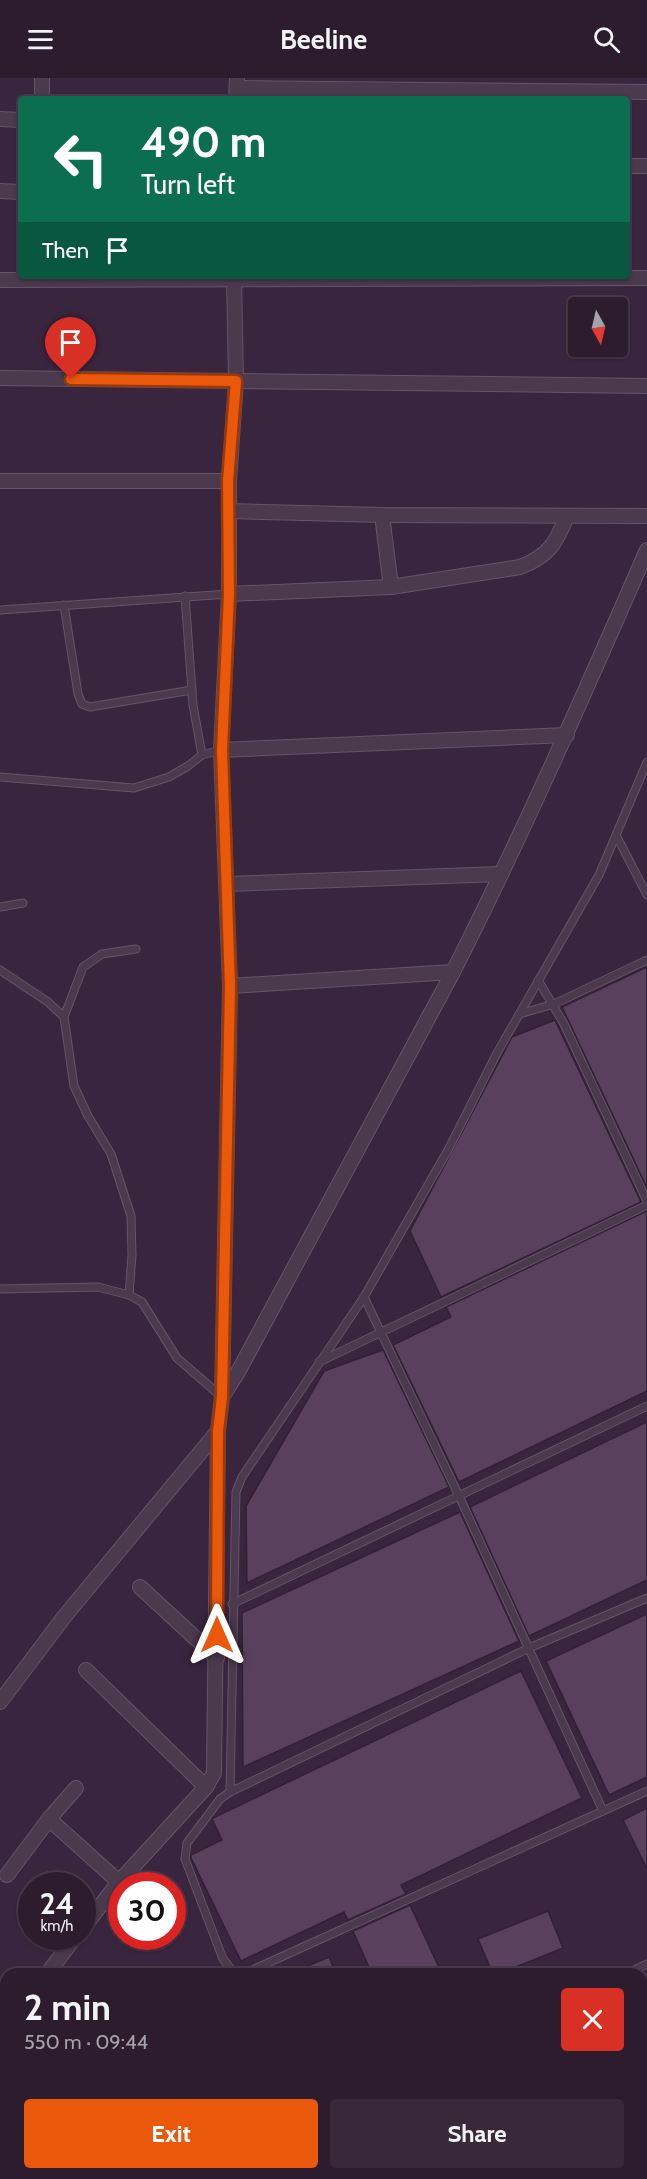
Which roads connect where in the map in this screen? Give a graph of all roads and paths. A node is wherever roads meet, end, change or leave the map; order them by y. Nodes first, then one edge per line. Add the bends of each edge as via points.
1 (42, 78) edge
2 (237, 88) edge
3 (647, 92) edge
4 (42, 96) edge
5 (0, 119) edge
6 (18, 120) edge
7 (630, 166) edge
8 (647, 166) edge
9 (0, 191) edge
10 (18, 192) edge
11 (630, 278) edge
12 (647, 278) edge
13 (78, 279) edge
14 (235, 279) edge
15 (0, 280) edge
16 (0, 378) edge
17 (236, 381) junction
18 (647, 386) edge
19 (0, 481) edge
20 (228, 481) junction
21 (229, 511) junction
22 (382, 515) junction
23 (567, 516) junction
24 (647, 516) edge
25 (647, 550) edge
26 (391, 587) junction
27 (229, 594) junction
28 (185, 596) junction
29 (64, 605) junction
30 (0, 610) edge
31 (192, 690) junction
32 (567, 735) junction
33 (222, 750) junction
34 (202, 755) junction
35 (647, 762) edge
36 (0, 777) edge
37 (616, 835) junction
38 (501, 874) junction
39 (227, 884) junction
40 (647, 895) edge
41 (23, 903) dead end
42 (0, 907) edge
43 (136, 949) dead end
44 (647, 960) edge
45 (0, 970) edge
46 (453, 972) junction
47 (538, 980) junction
48 (230, 986) junction
49 (554, 1004) junction
50 (519, 1014) junction
51 (64, 1017) junction
52 (647, 1201) edge
53 (647, 1205) edge
54 (0, 1290) edge
55 (129, 1295) junction
56 (364, 1297) junction
57 (381, 1334) junction
58 (319, 1362) junction
59 (222, 1397) junction
60 (647, 1406) edge
61 (218, 1431) junction
62 (459, 1496) junction
63 (140, 1587) dead end
64 (647, 1598) edge
65 (232, 1604) junction
66 (529, 1648) junction
67 (217, 1658) junction
68 (86, 1670) dead end
69 (0, 1702) edge
70 (206, 1787) junction
71 (76, 1788) dead end
72 (647, 1791) edge
73 (230, 1792) junction
74 (603, 1811) junction
75 (49, 1819) junction
76 (108, 1872) edge
77 (128, 1872) edge
78 (7, 1875) dead end
79 (108, 1896) edge
80 (96, 1911) edge
81 (65, 1950) edge
82 (52, 1968) edge
83 (230, 1968) edge
84 (257, 1968) edge

1 - 4 street
2 - 3 street
5 - 6 street
7 - 8 street
9 - 10 street
11 - 12 street
13 - 15 street
14 - 17 street
16 - 17 street
17 - 18 street
17 - 20 street
19 - 20 street
20 - 21 street
21 - 22 street
21 - 27 street
22 - 23 street
22 - 26 street
23 - 24 street
23 - 26 street via 549,550 520,567
25 - 32 street
26 - 27 street
27 - 28 lane
27 - 33 street
28 - 29 lane
28 - 31 lane
29 - 30 lane
29 - 31 lane via 82,704 90,707
31 - 34 lane
32 - 33 street
32 - 38 street
33 - 34 lane
33 - 39 street
34 - 36 lane via 168,777 134,788
35 - 37 lane
37 - 40 lane
37 - 47 lane via 599,875
38 - 39 street
38 - 46 street
39 - 48 street
41 - 42 lane
43 - 51 lane via 102,954 83,967
44 - 49 lane
45 - 51 lane
46 - 48 street
46 - 59 street
47 - 49 lane
47 - 50 lane
48 - 59 street
49 - 50 lane
49 - 52 lane
50 - 56 lane via 448,1150
51 - 55 lane via 74,1086 111,1154 131,1216
53 - 57 lane
54 - 55 lane via 98,1287
55 - 59 lane via 142,1302 177,1358
56 - 57 lane
56 - 58 lane
57 - 58 lane
57 - 62 lane
58 - 65 lane via 242,1477 236,1492
59 - 61 street
60 - 62 lane
61 - 67 street
61 - 69 street via 64,1617
62 - 65 lane
62 - 66 lane
63 - 67 street
64 - 66 lane
65 - 73 lane
66 - 73 lane
66 - 74 lane
67 - 70 street via 214,1773
68 - 70 street
70 - 77 street
71 - 75 street
72 - 74 lane
73 - 83 lane via 220,1799 187,1843 185,1859 223,1959
74 - 84 lane
75 - 76 street
75 - 78 street
79 - 80 street
81 - 82 street

